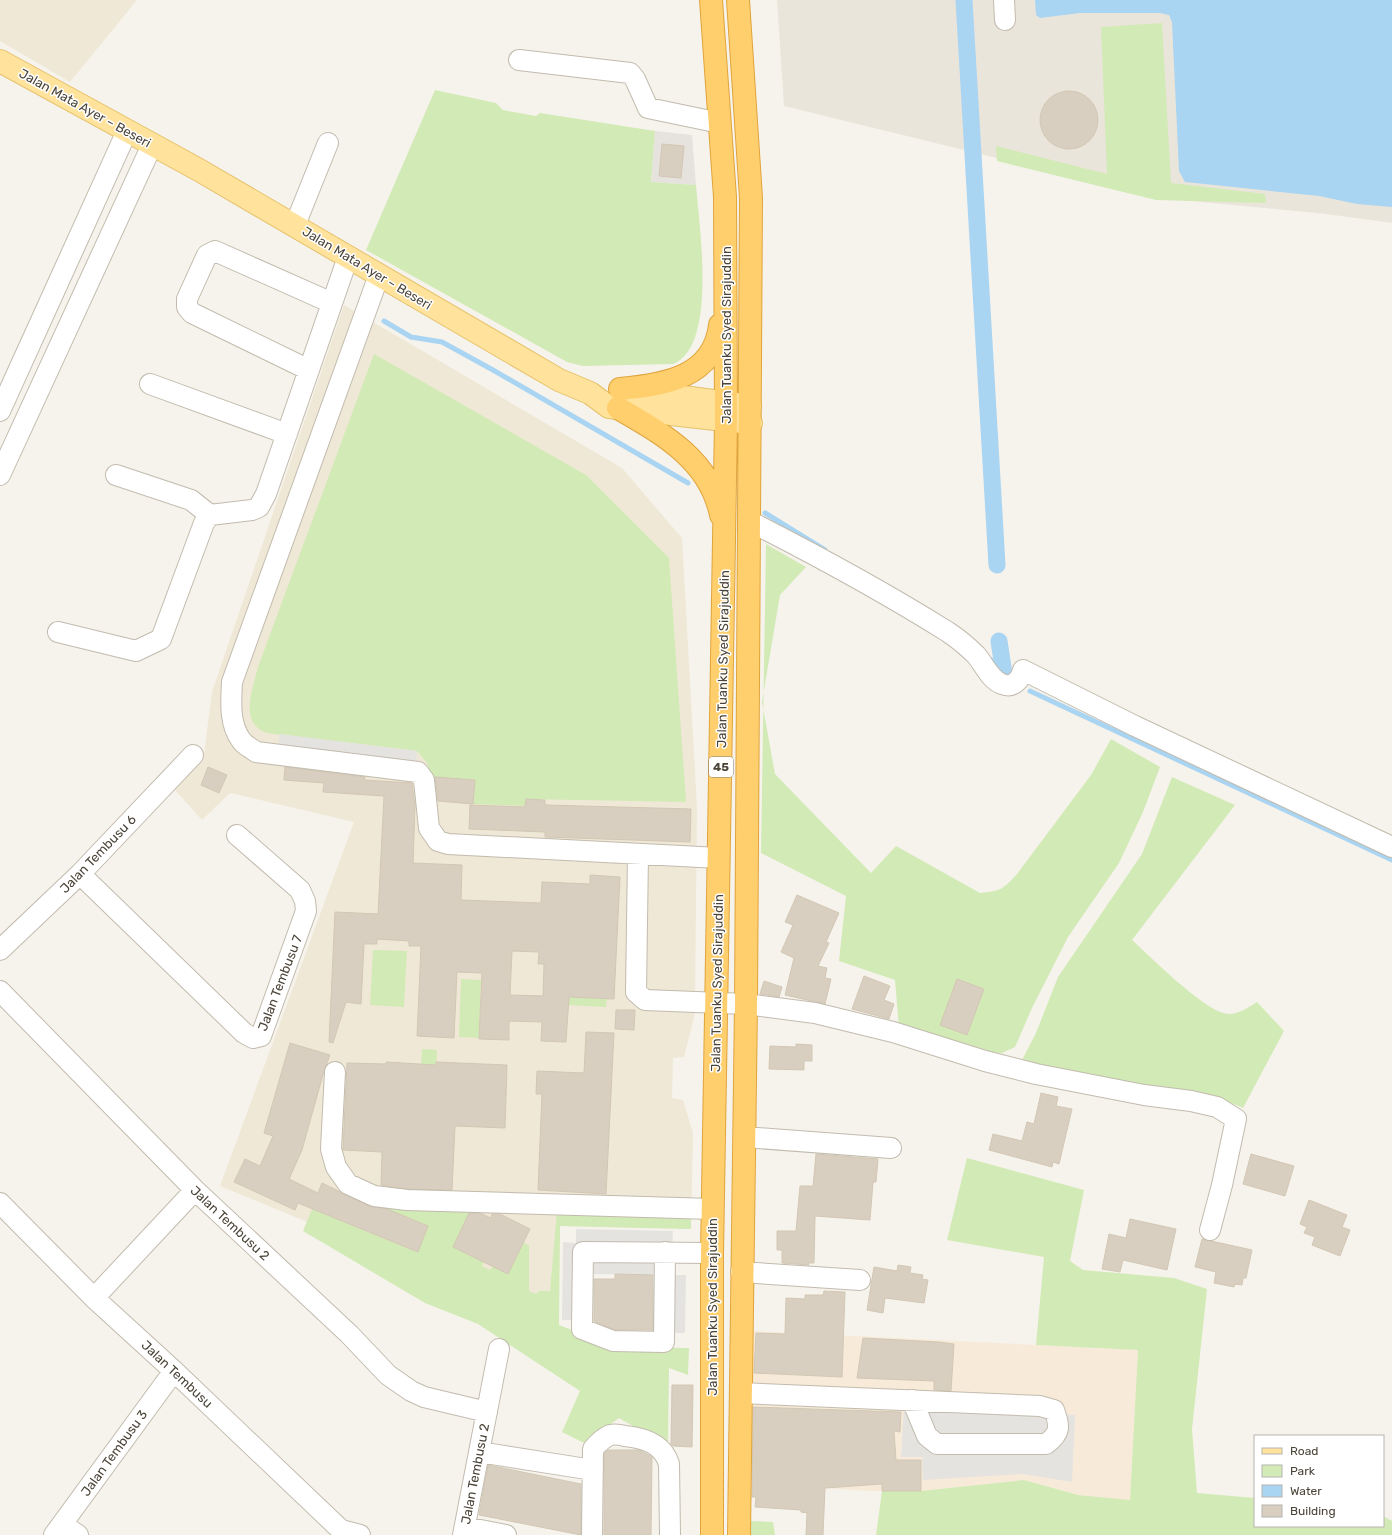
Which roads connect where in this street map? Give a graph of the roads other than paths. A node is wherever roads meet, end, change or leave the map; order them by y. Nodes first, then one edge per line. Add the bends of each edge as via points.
1 (711, 0) edge
2 (738, 0) edge
3 (1004, 0) edge
4 (1005, 20) dead end
5 (519, 60) dead end
6 (0, 61) edge
7 (742, 65) junction
8 (716, 66) junction
9 (720, 123) junction
10 (127, 131) junction
11 (328, 144) dead end
12 (152, 145) junction
13 (294, 225) junction
14 (348, 257) junction
15 (726, 274) junction
16 (379, 275) junction
17 (332, 303) junction
18 (309, 370) junction
19 (150, 384) dead end
20 (619, 398) junction
21 (0, 411) edge
22 (726, 412) junction
23 (750, 415) junction
24 (287, 434) junction
25 (0, 475) edge
26 (116, 475) dead end
27 (210, 515) junction
28 (749, 521) junction
29 (725, 534) junction
30 (58, 632) dead end
31 (193, 755) dead end
32 (237, 835) dead end
33 (1392, 847) edge
34 (638, 854) junction
35 (719, 858) junction
36 (80, 874) junction
37 (0, 950) edge
38 (0, 991) edge
39 (716, 1002) junction
40 (746, 1004) junction
41 (335, 1072) dead end
42 (744, 1137) junction
43 (891, 1148) dead end
44 (195, 1190) junction
45 (0, 1203) edge
46 (713, 1209) junction
47 (1210, 1230) dead end
48 (665, 1252) junction
49 (712, 1253) junction
50 (741, 1272) junction
51 (860, 1280) dead end
52 (94, 1298) junction
53 (499, 1349) dead end
54 (174, 1371) junction
55 (740, 1393) junction
56 (912, 1400) junction
57 (487, 1412) junction
58 (479, 1452) junction
59 (593, 1470) junction
60 (64, 1531) edge
61 (464, 1531) edge
62 (360, 1535) edge
63 (506, 1535) edge
64 (592, 1535) edge
65 (670, 1535) edge
66 (712, 1535) edge
67 (739, 1535) edge

1 - 8 highway, Jalan Tuanku Syed Sirajuddin / 45
2 - 7 highway, Jalan Tuanku Syed Sirajuddin / 45
3 - 4 street
5 - 9 street via 630,73 648,108
6 - 10 main road, Jalan Mata Ayer – Beseri
7 - 8 highway
7 - 23 highway, Jalan Tuanku Syed Sirajuddin / 45 via 751,198
8 - 9 highway, Jalan Tuanku Syed Sirajuddin / 45
9 - 15 highway, Jalan Tuanku Syed Sirajuddin / 45 via 725,197
10 - 12 main road, Jalan Mata Ayer – Beseri
10 - 21 street
11 - 13 street
12 - 13 main road, Jalan Mata Ayer – Beseri
12 - 25 street
13 - 14 main road, Jalan Mata Ayer – Beseri
14 - 16 main road, Jalan Mata Ayer – Beseri
14 - 17 street
15 - 20 highway via 719,334 707,358 674,381
15 - 22 highway, Jalan Tuanku Syed Sirajuddin / 45
16 - 20 main road, Jalan Mata Ayer – Beseri via 560,380 590,393 609,407
16 - 34 street via 232,682 233,724 241,741 256,752 418,772 424,780 429,828 438,841 448,844
17 - 18 street
17 - 18 street via 215,251 207,255 187,299 187,306 192,313
18 - 24 street
19 - 24 street
20 - 22 main road, Jalan Mata Ayer – Beseri
20 - 29 highway via 683,451 698,467 720,507
22 - 23 main road, Jalan Mata Ayer – Beseri
22 - 29 highway, Jalan Tuanku Syed Sirajuddin / 45
23 - 28 highway, Jalan Tuanku Syed Sirajuddin / 45
24 - 27 street via 266,494 259,506 252,510
26 - 27 street via 191,500
27 - 30 street via 204,523 161,639 136,651
28 - 33 street via 793,543 949,633 976,656 997,682 1004,685 1018,682 1023,670 1135,726
28 - 40 highway, Jalan Tuanku Syed Sirajuddin / 45
29 - 35 highway, Jalan Tuanku Syed Sirajuddin / 45
31 - 36 street, Jalan Tembusu 6
32 - 36 street, Jalan Tembusu 7 via 300,890 305,900 306,911 261,1036 253,1038 244,1033
34 - 35 street
34 - 39 street via 636,992 645,1000
35 - 39 highway, Jalan Tuanku Syed Sirajuddin / 45
36 - 37 street, Jalan Tembusu 6
38 - 44 street, Jalan Tembusu 2
39 - 40 street
39 - 46 highway, Jalan Tuanku Syed Sirajuddin / 45
40 - 42 highway, Jalan Tuanku Syed Sirajuddin / 45
40 - 47 street via 815,1013 893,1032 1036,1074 1217,1107 1236,1119
41 - 46 street via 331,1149 336,1167 348,1184 374,1196 407,1200
42 - 43 street
42 - 50 highway, Jalan Tuanku Syed Sirajuddin / 45
44 - 52 street
44 - 57 street, Jalan Tembusu 2 via 349,1334 388,1375 424,1397
45 - 52 street, Jalan Tembusu
46 - 49 highway, Jalan Tuanku Syed Sirajuddin / 45
48 - 48 street via 583,1252 582,1329 613,1341 664,1342
48 - 49 street
49 - 66 highway, Jalan Tuanku Syed Sirajuddin / 45
50 - 51 street
50 - 55 highway, Jalan Tuanku Syed Sirajuddin / 45
52 - 54 street, Jalan Tembusu
53 - 57 street, Jalan Tembusu 2
54 - 60 street, Jalan Tembusu 3
54 - 62 street, Jalan Tembusu via 341,1530
55 - 56 street
55 - 67 highway, Jalan Tuanku Syed Sirajuddin / 45
56 - 56 street via 927,1436 938,1444 1046,1444 1055,1437 1059,1424 1054,1410 1040,1406
57 - 58 street, Jalan Tembusu 2
58 - 59 street
58 - 61 street, Jalan Tembusu 2
59 - 64 street
59 - 65 street via 593,1449 603,1438 612,1434 644,1438 657,1447 667,1457 669,1464
61 - 63 street

